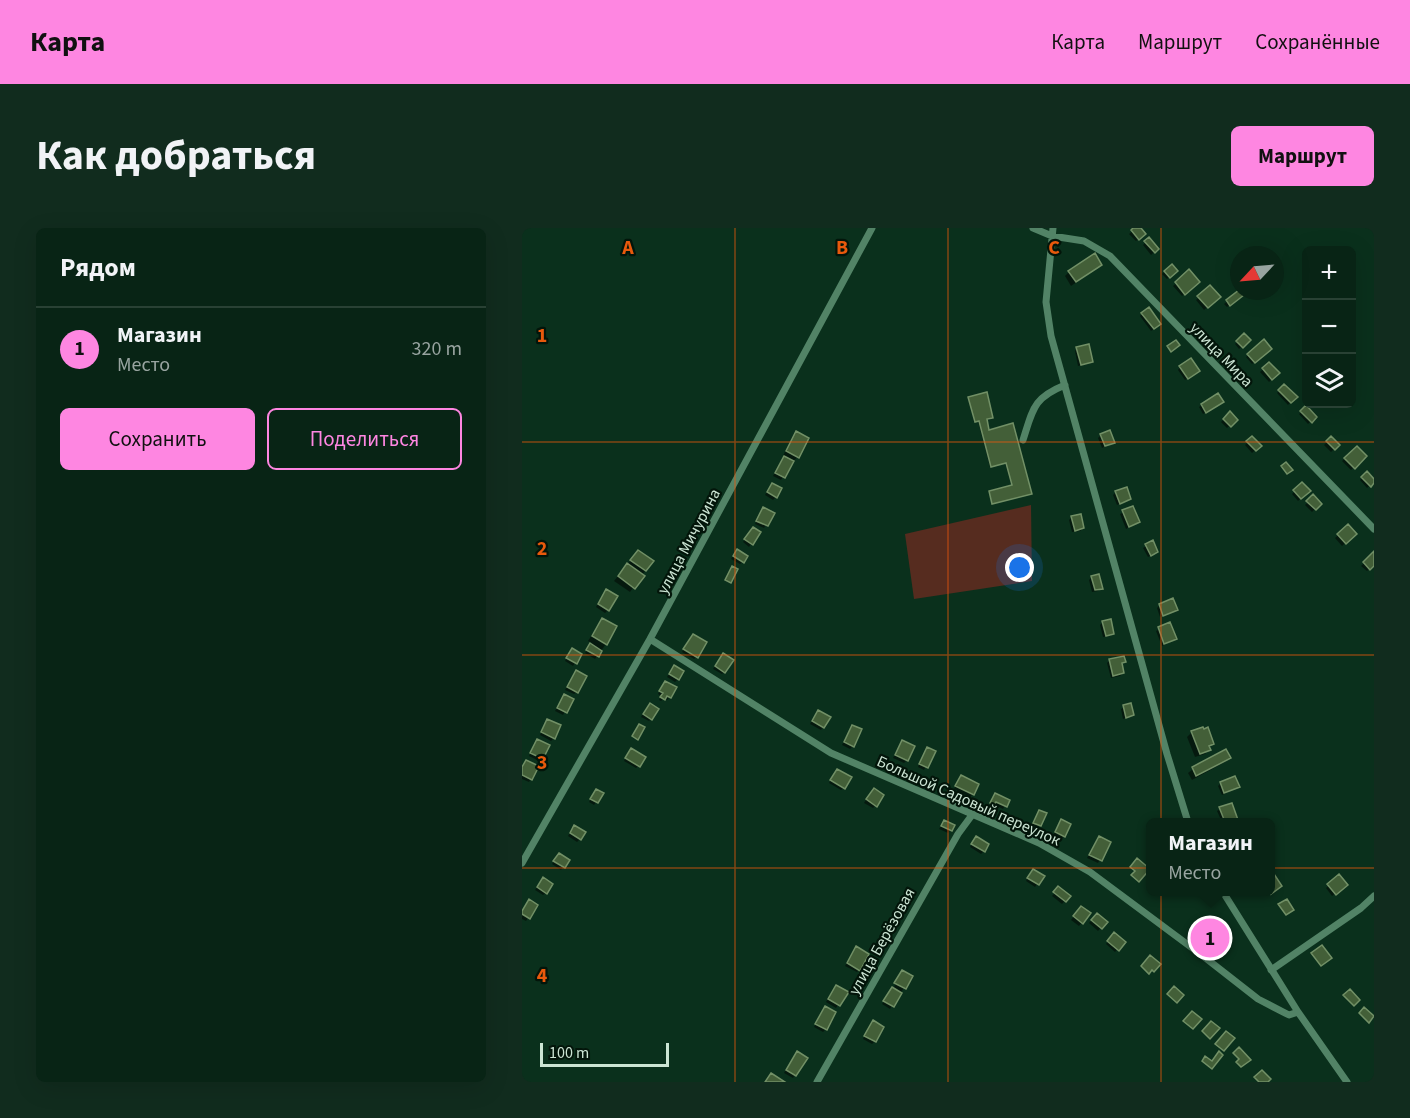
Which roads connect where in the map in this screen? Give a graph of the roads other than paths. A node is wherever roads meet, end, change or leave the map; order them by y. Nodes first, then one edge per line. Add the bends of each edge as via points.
1 (872, 228) edge
2 (1033, 228) edge
3 (1053, 228) edge
4 (1052, 236) junction
5 (1065, 385) junction
6 (1023, 440) dead end
7 (1374, 530) edge
8 (650, 639) junction
9 (972, 815) junction
10 (1187, 818) edge
11 (522, 863) edge
12 (1226, 896) edge
13 (1374, 897) edge
14 (1271, 970) junction
15 (1298, 1012) junction
16 (817, 1082) edge
17 (1347, 1082) edge

1 - 8 street, улица Мичурина
2 - 4 street, улица Мира
3 - 4 street
4 - 5 street via 1046,303
4 - 7 street, улица Мира via 1084,241 1110,256
5 - 6 street via 1041,396
5 - 10 street
8 - 9 street, Большой Садовый переулок via 831,753
8 - 11 street, улица Мичурина
9 - 15 street, Большой Садовый переулок via 1039,843 1090,872 1258,999 1289,1015
9 - 16 street, улица Берёзовая
12 - 14 street
13 - 14 street
14 - 15 street
15 - 17 street

